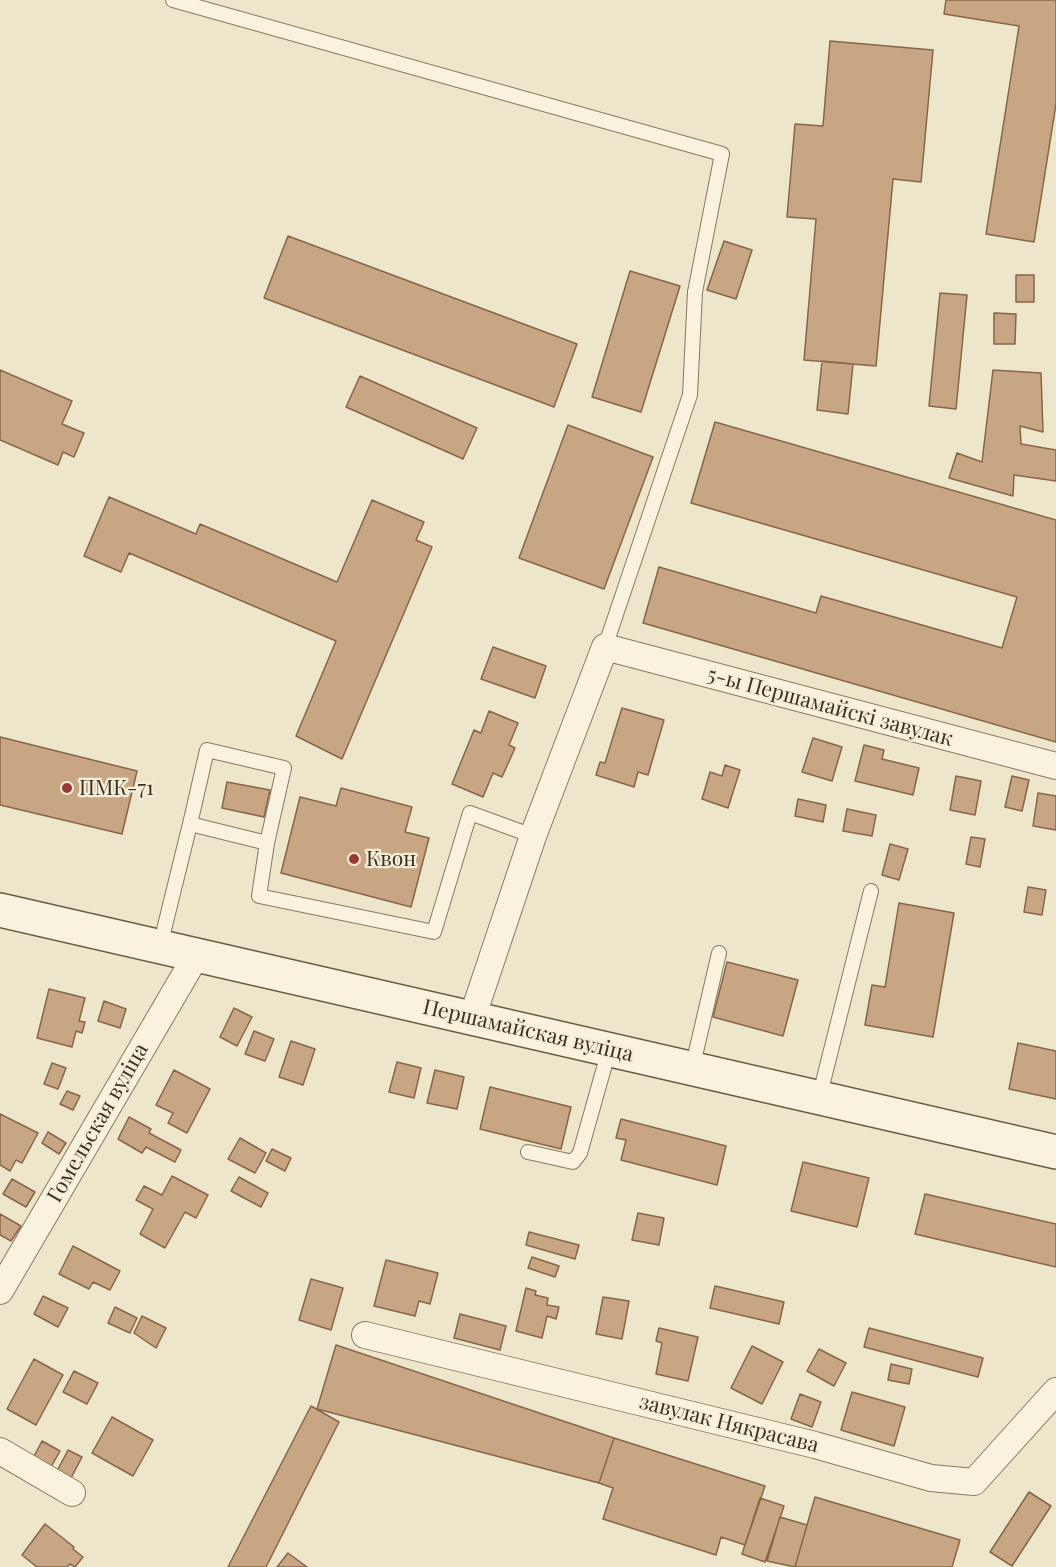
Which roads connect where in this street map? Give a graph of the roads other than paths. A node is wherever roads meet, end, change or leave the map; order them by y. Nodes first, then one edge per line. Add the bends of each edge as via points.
1 (173, 0) edge
2 (605, 647) junction
3 (1056, 766) edge
4 (190, 824) junction
5 (533, 836) junction
6 (267, 843) junction
7 (871, 891) dead end
8 (0, 910) edge
9 (160, 946) junction
10 (719, 952) dead end
11 (196, 956) junction
12 (472, 1018) junction
13 (609, 1050) junction
14 (692, 1069) junction
15 (819, 1098) junction
16 (528, 1152) dead end
17 (1056, 1152) edge
18 (0, 1291) edge
19 (365, 1335) dead end
20 (1056, 1391) edge
21 (0, 1451) edge
22 (72, 1493) dead end

1 - 2 lane via 722,154 695,292 690,395
2 - 3 street, 5-ы Першамайскі завулак
2 - 5 street
4 - 6 lane
4 - 6 lane via 207,750 284,768
4 - 9 lane
5 - 6 lane via 470,813 434,932 259,896
5 - 12 street
7 - 15 lane
8 - 9 street, Першамайская вуліца
9 - 11 street, Першамайская вуліца
10 - 14 lane
11 - 12 street, Першамайская вуліца
11 - 18 street, Гомельская вуліца
12 - 13 street, Першамайская вуліца
13 - 14 street, Першамайская вуліца
13 - 16 lane via 580,1154 573,1162
14 - 15 street, Першамайская вуліца
15 - 17 street, Першамайская вуліца
19 - 20 street, завулак Някрасава via 815,1445 932,1478 974,1482
21 - 22 street

